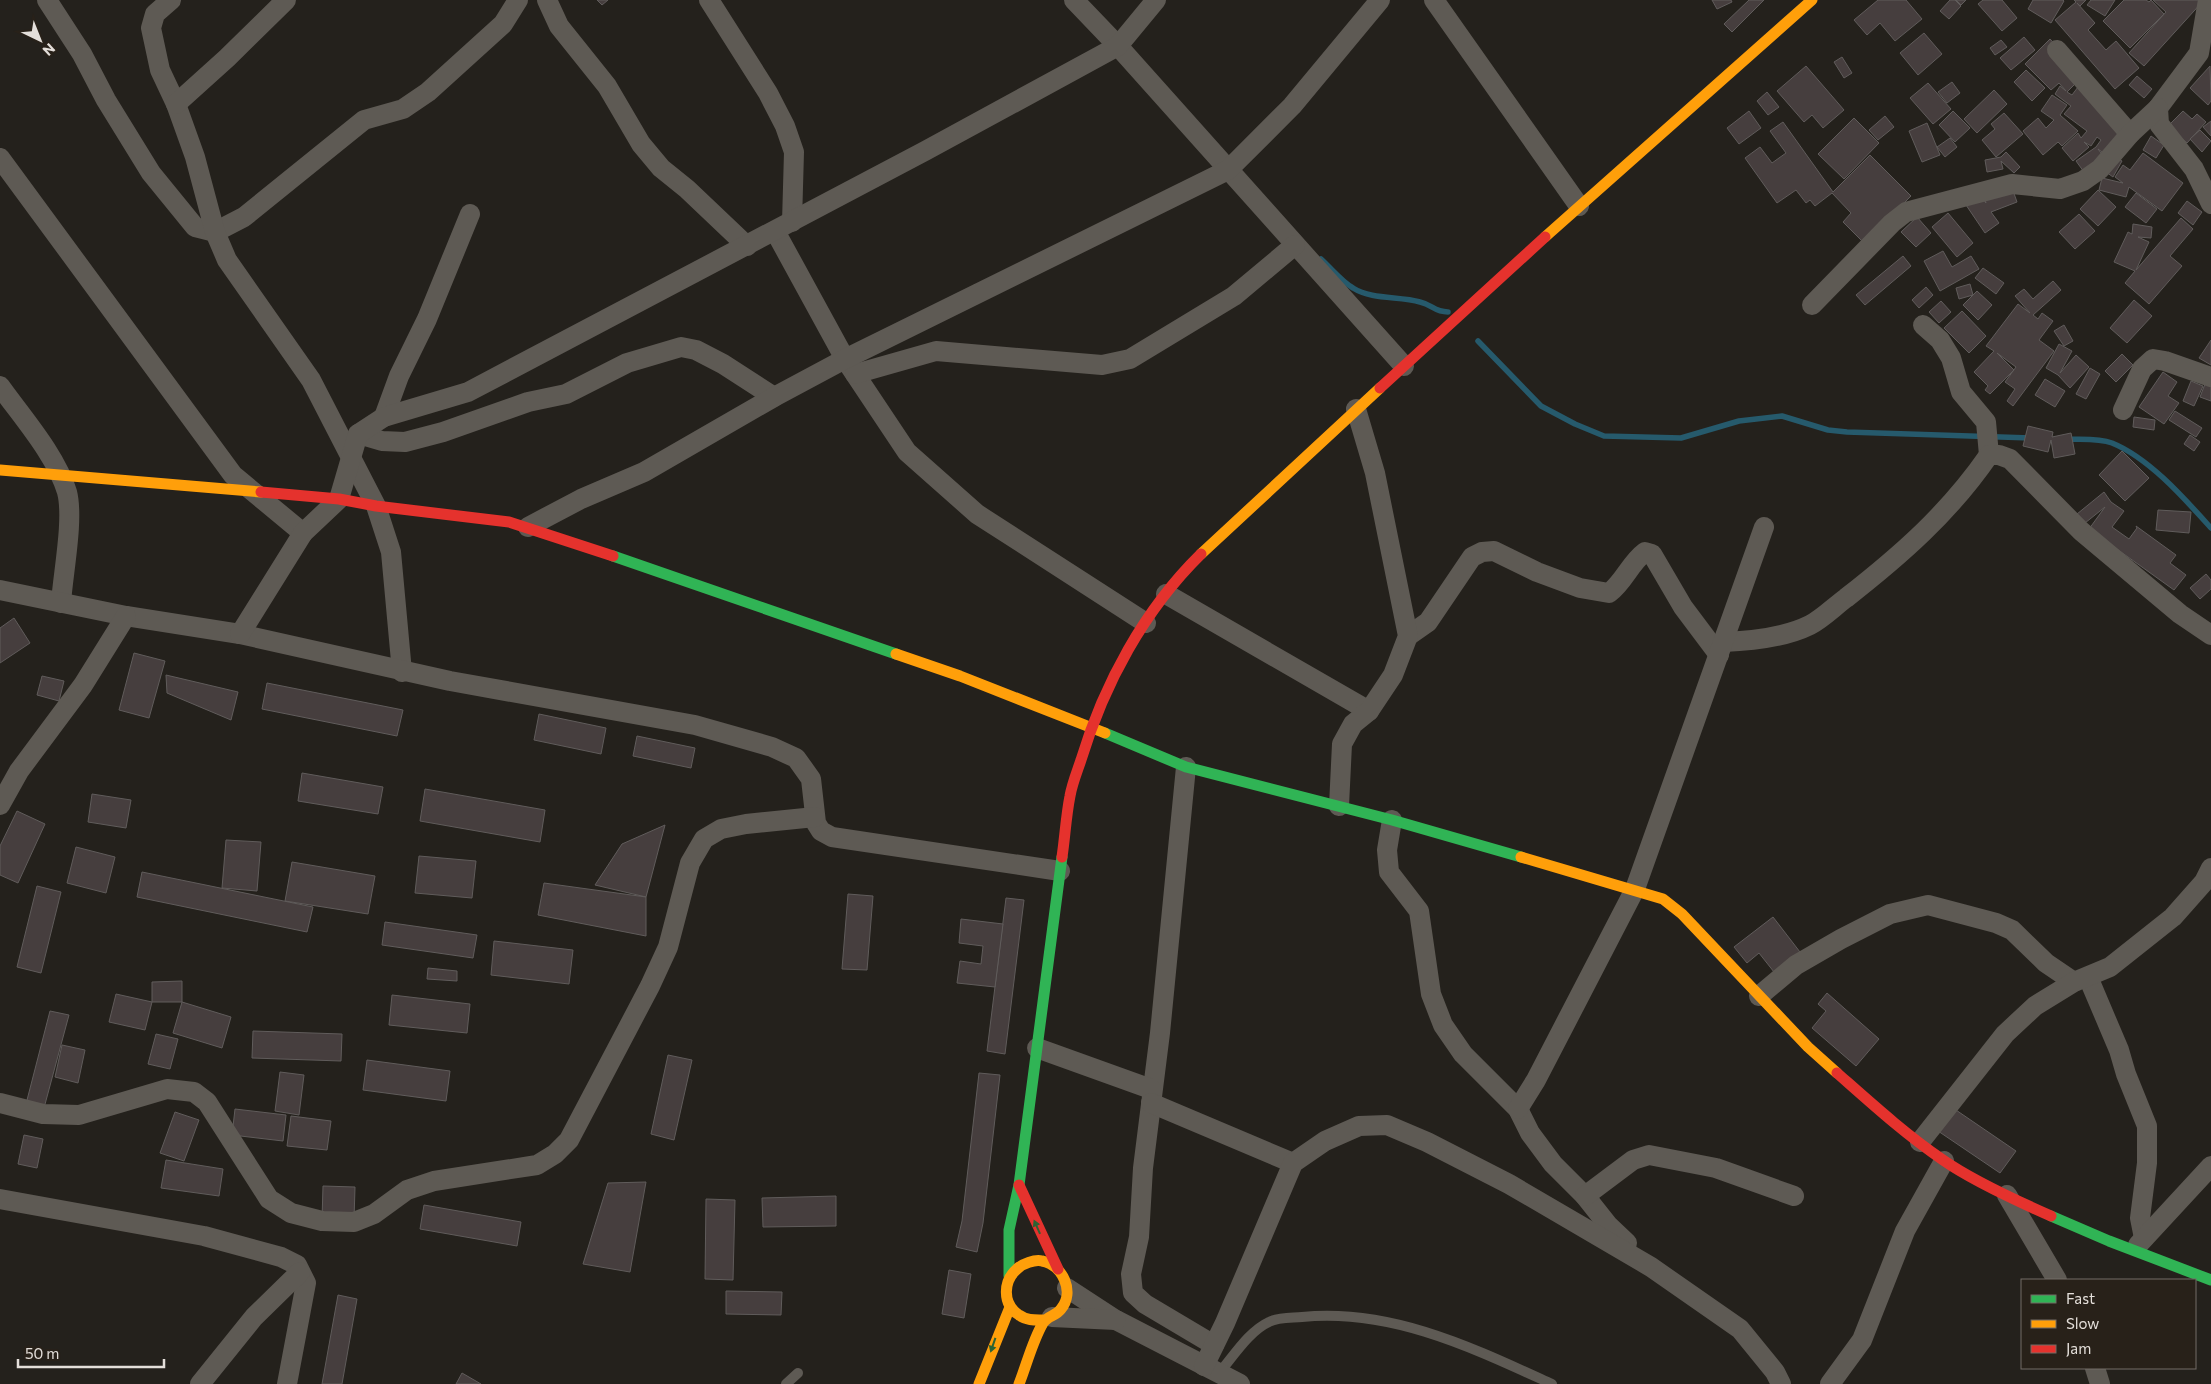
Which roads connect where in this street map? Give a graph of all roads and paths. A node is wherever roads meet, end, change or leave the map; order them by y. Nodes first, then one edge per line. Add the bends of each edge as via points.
1 (46, 0) edge
2 (171, 0) edge
3 (286, 0) edge
4 (518, 0) edge
5 (547, 0) edge
6 (709, 0) edge
7 (1074, 0) edge
8 (1156, 0) edge
9 (1380, 0) edge
10 (1434, 0) edge
11 (1812, 0) edge
12 (2208, 0) edge
13 (1118, 46) junction
14 (2057, 50) dead end
15 (2205, 54) edge
16 (176, 104) junction
17 (2158, 108) junction
18 (2130, 134) junction
19 (0, 158) edge
20 (1228, 170) junction
21 (2211, 204) edge
22 (1579, 206) junction
23 (470, 214) dead end
24 (792, 222) junction
25 (775, 231) junction
26 (215, 232) junction
27 (1295, 245) junction
28 (747, 246) junction
29 (1812, 305) dead end
30 (1923, 325) dead end
31 (1404, 366) junction
32 (850, 367) junction
33 (2211, 377) edge
34 (0, 386) edge
35 (774, 397) junction
36 (1356, 409) junction
37 (2123, 410) dead end
38 (384, 417) junction
39 (358, 434) junction
40 (1988, 452) junction
41 (350, 455) junction
42 (0, 470) edge
43 (58, 474) junction
44 (252, 492) junction
45 (339, 499) junction
46 (376, 506) junction
47 (528, 527) junction
48 (1764, 527) dead end
49 (303, 533) junction
50 (0, 590) edge
51 (1166, 594) junction
52 (60, 603) junction
53 (126, 616) junction
54 (1146, 623) junction
55 (240, 634) junction
56 (2211, 635) edge
57 (1408, 636) junction
58 (1722, 649) junction
59 (402, 672) junction
60 (1369, 710) junction
61 (1091, 726) junction
62 (1186, 767) junction
63 (0, 805) edge
64 (1339, 806) junction
65 (815, 816) junction
66 (1392, 820) junction
67 (2211, 868) edge
68 (1060, 871) junction
69 (1635, 889) junction
70 (2081, 980) junction
71 (1759, 996) junction
72 (1038, 1048) junction
73 (1151, 1096) junction
74 (0, 1103) edge
75 (1518, 1109) junction
76 (1920, 1142) junction
77 (1944, 1161) junction
78 (1293, 1163) junction
79 (2211, 1166) edge
80 (1019, 1185) junction
81 (2007, 1195) junction
82 (1585, 1196) junction
83 (1794, 1196) dead end
84 (0, 1199) edge
85 (2139, 1244) junction
86 (1651, 1268) junction
87 (1058, 1269) junction
88 (300, 1272) junction
89 (1010, 1276) junction
90 (2056, 1279) edge
91 (2211, 1280) edge
92 (1067, 1288) junction
93 (1010, 1308) junction
94 (1048, 1319) junction
95 (1116, 1320) junction
96 (1214, 1345) junction
97 (1212, 1369) junction
98 (2094, 1369) edge
99 (798, 1373) dead end
100 (200, 1384) edge
101 (287, 1384) edge
102 (786, 1384) edge
103 (979, 1384) edge
104 (1019, 1384) edge
105 (1240, 1384) edge
106 (1552, 1384) edge
107 (1781, 1384) edge
108 (1830, 1384) edge
109 (2100, 1384) edge

1 - 26 street via 82,54 151,173 195,227
2 - 16 street via 155,14 150,28 160,70
3 - 16 street
4 - 26 street via 503,24 428,92 403,109 364,120 244,217
5 - 28 street via 559,26 607,86 640,144 660,168
6 - 24 street via 785,126 794,152
7 - 13 street
8 - 13 street
9 - 20 street via 1292,106
10 - 22 street
11 - 22 street
12 - 15 street
13 - 20 street
13 - 24 street
14 - 18 street
15 - 17 street
16 - 26 street via 195,157
17 - 18 street
17 - 21 street via 2159,124 2194,169
18 - 29 street via 2100,169 2083,181 2060,189 2012,184 1906,212
19 - 44 street via 233,475
20 - 27 street
20 - 32 street
22 - 31 street
23 - 38 street
24 - 25 street
25 - 28 street
25 - 32 street
26 - 41 street via 228,260 311,380
27 - 31 street
27 - 32 street via 1234,296 1130,360 1102,366 936,351
28 - 38 street via 468,392
30 - 40 street via 1940,340 1951,358 1961,392 1986,422
31 - 36 street
32 - 35 street
32 - 54 street via 907,452 977,514
33 - 37 street via 2153,358 2142,369
34 - 43 street via 51,458
35 - 39 street via 723,364 696,350 681,347 627,363 566,394 528,402 405,442 382,441
35 - 47 street via 644,472
36 - 51 street via 1182,573
36 - 57 street via 1375,473
38 - 39 street
39 - 41 street
40 - 56 street via 2010,459 2081,532 2180,614
40 - 58 street via 1973,479 1936,523 1810,625
41 - 45 street
41 - 46 street
42 - 43 street
43 - 44 street
43 - 52 street via 67,492 69,510
44 - 45 street
44 - 49 street
45 - 46 street
45 - 49 street
46 - 47 street
46 - 59 street via 391,552
47 - 61 street via 960,676
48 - 58 street
49 - 55 street
50 - 52 street
51 - 54 street
51 - 60 street
52 - 53 street
53 - 55 street
53 - 63 street
54 - 61 street via 1113,677
55 - 59 street
57 - 58 street via 1428,622 1472,557 1482,552 1494,551 1580,588 1609,593 1645,552 1652,554 1683,607
57 - 60 street via 1393,675
58 - 69 street
59 - 65 street via 695,725 772,747 796,758 811,779
60 - 64 street via 1353,724 1342,744
61 - 62 street
61 - 68 street via 1070,795
62 - 64 street
62 - 73 street
64 - 66 street
65 - 68 street via 821,831 832,837
65 - 74 street via 721,829 704,839 690,863 668,947 650,986 568,1140 555,1154 537,1165 434,1181 407,1190 374,1214 354,1222 322,1221 291,1213 269,1199 207,1102 194,1092 167,1089 79,1115 43,1114
66 - 69 street
66 - 75 street via 1387,850 1390,872 1419,911 1431,994 1444,1026 1463,1054
67 - 70 street via 2204,882 2173,917 2110,967
68 - 72 street
69 - 71 street via 1663,899 1682,914
69 - 75 street
70 - 71 street via 2046,963 2012,930 1928,905 1890,914 1841,939 1796,965
70 - 76 street via 2035,1006 2005,1034
70 - 85 street via 2114,1038 2147,1126 2147,1164
71 - 76 street via 1808,1047
72 - 73 street
72 - 80 street
73 - 78 street
73 - 96 street via 1139,1237 1131,1274 1133,1293
75 - 82 street via 1530,1133 1553,1164
76 - 77 street
77 - 81 street
77 - 108 street via 1905,1231 1862,1340
78 - 86 street via 1324,1141 1359,1126 1387,1125 1428,1142 1509,1184
78 - 96 street
79 - 85 street
87 -> 80 street
80 - 89 street via 1009,1230
81 - 85 street
81 - 90 street
82 - 83 street via 1633,1160 1649,1156 1716,1168
82 - 86 street via 1608,1225
84 - 88 street via 204,1236 281,1257 296,1265
85 - 91 street
86 - 107 street via 1740,1329
87 - 89 street via 1042,1260 1023,1263
87 - 92 street
88 - 100 street via 254,1317
88 - 101 street via 306,1283
89 - 93 street via 1006,1292
92 - 94 street via 1066,1300 1060,1310
92 - 95 street
93 - 94 street via 1022,1318 1037,1322
93 -> 103 street
94 - 95 street
94 - 104 street
95 - 97 street
96 - 97 street
97 - 105 street
97 - 106 lane via 1271,1320 1317,1316 1386,1321 1466,1345
98 - 109 street
99 - 102 lane

